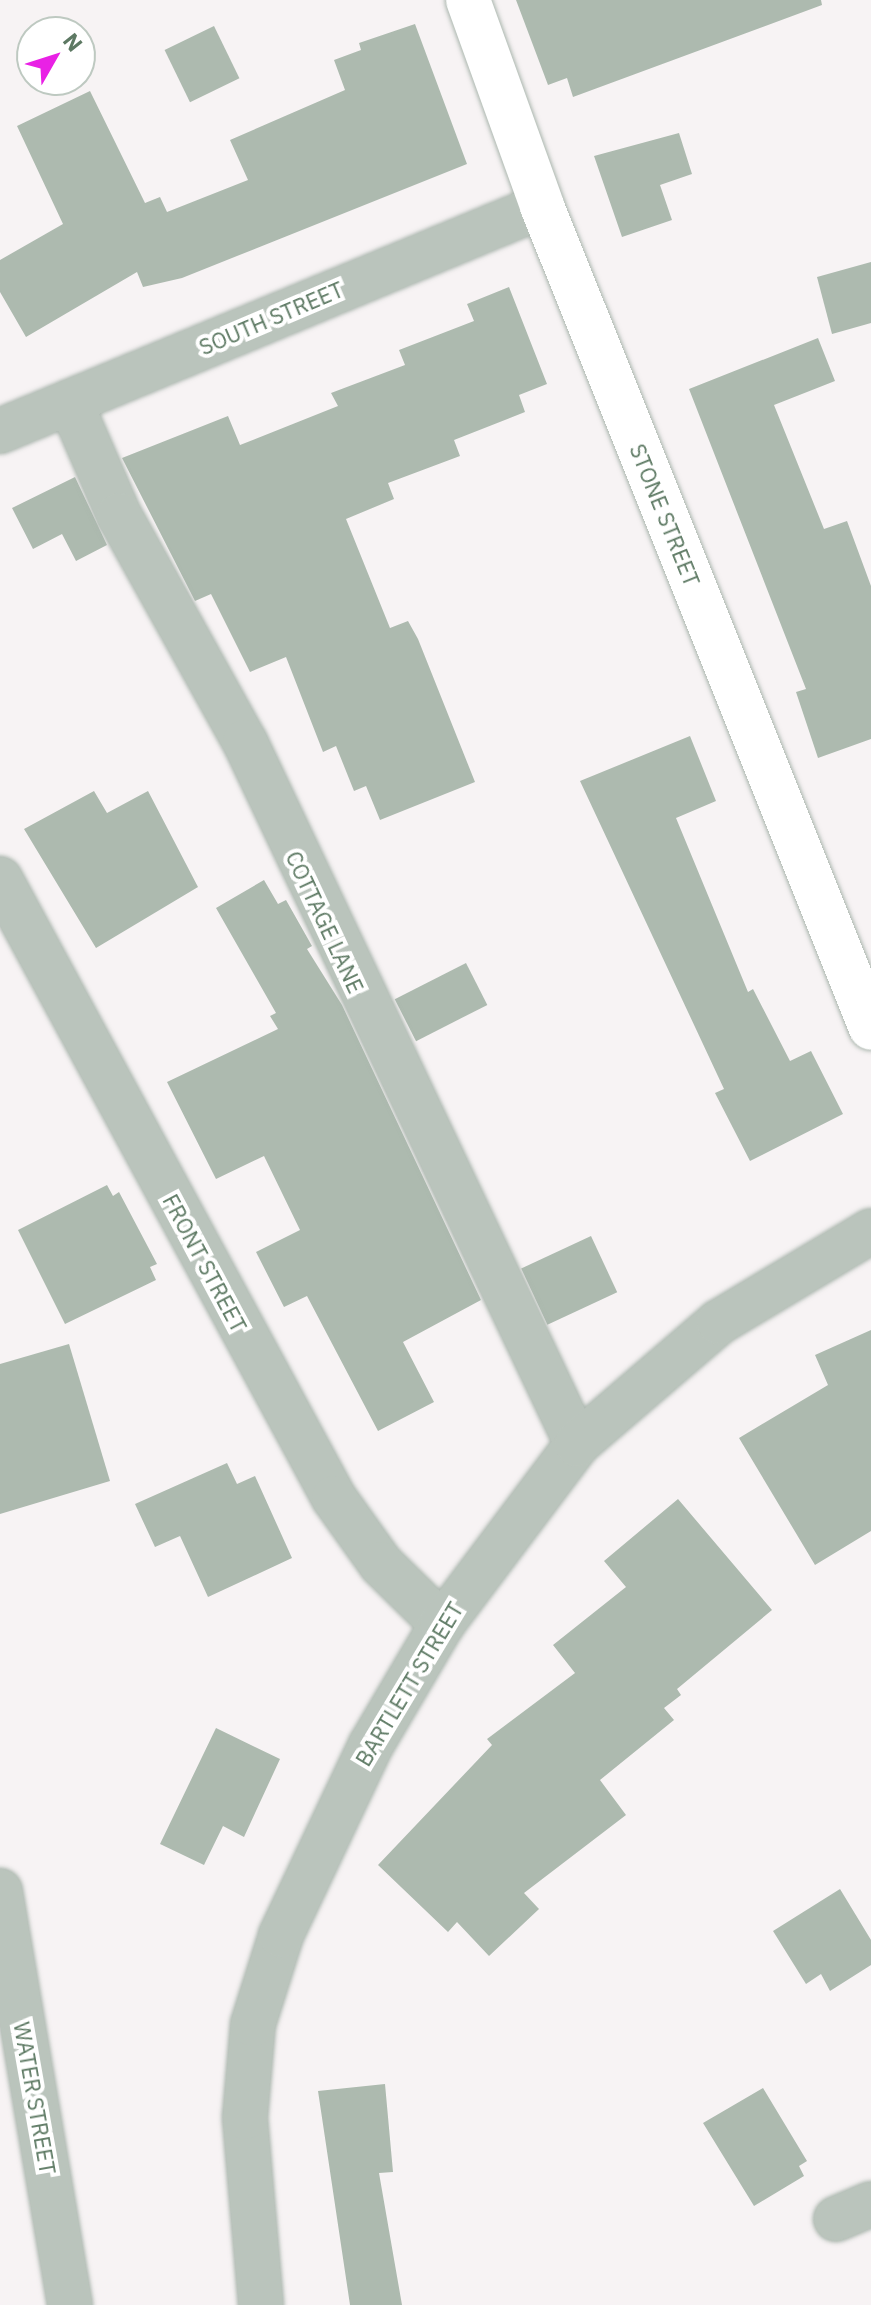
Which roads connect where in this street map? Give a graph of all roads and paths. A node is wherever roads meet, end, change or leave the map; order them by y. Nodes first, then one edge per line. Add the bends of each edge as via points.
1 (468, 0) edge
2 (542, 206) junction
3 (70, 402) junction
4 (0, 431) edge
5 (0, 879) edge
6 (871, 1028) edge
7 (871, 1231) edge
8 (577, 1444) junction
9 (442, 1624) junction
10 (0, 1891) edge
11 (70, 2305) edge
12 (261, 2305) edge

1 - 2 main road, STONE STREET
2 - 3 street, SOUTH STREET
2 - 6 main road, STONE STREET
3 - 4 street, SOUTH STREET
3 - 8 street, COTTAGE LANE via 119,515 245,742
5 - 9 street, FRONT STREET via 312,1461 381,1564
7 - 8 street, BARTLETT STREET via 719,1322
8 - 9 street, BARTLETT STREET
9 - 12 street, BARTLETT STREET via 324,1838 281,1935 253,2024 245,2117
10 - 11 street, WATER STREET

